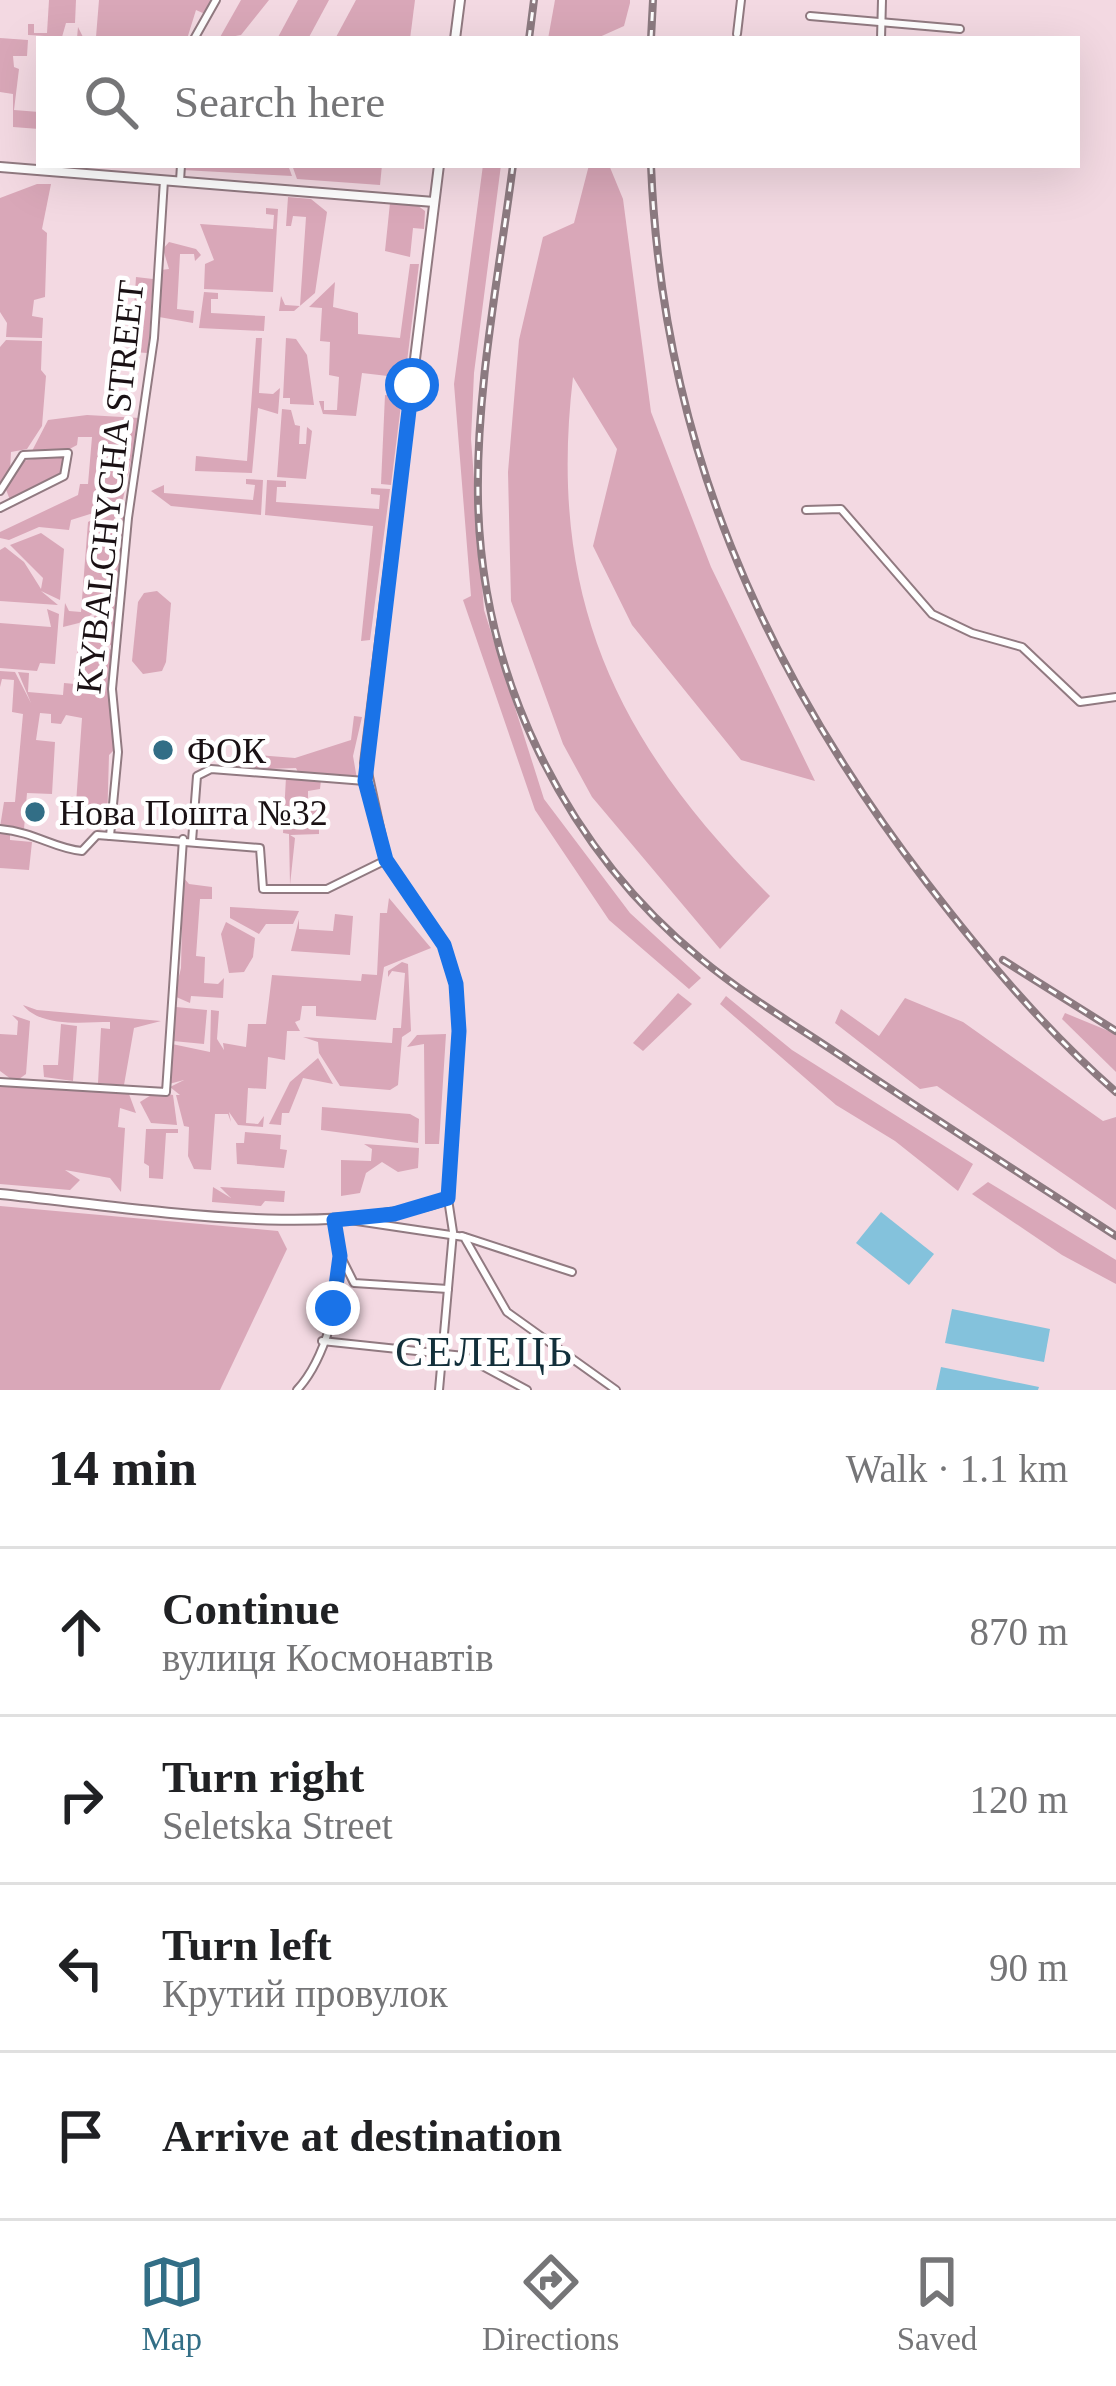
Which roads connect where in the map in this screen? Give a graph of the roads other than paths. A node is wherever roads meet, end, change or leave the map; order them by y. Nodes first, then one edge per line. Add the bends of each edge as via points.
1 (216, 0) edge
2 (460, 0) edge
3 (741, 0) edge
4 (881, 0) edge
5 (810, 16) dead end
6 (881, 22) junction
7 (960, 29) dead end
8 (737, 34) dead end
9 (196, 36) edge
10 (455, 36) edge
11 (880, 36) edge
12 (0, 167) edge
13 (181, 168) edge
14 (439, 168) edge
15 (164, 180) junction
16 (180, 181) junction
17 (434, 202) junction
18 (0, 491) edge
19 (0, 508) edge
20 (806, 510) dead end
21 (1116, 697) edge
22 (365, 781) junction
23 (0, 829) edge
24 (110, 836) junction
25 (187, 840) junction
26 (386, 860) junction
27 (0, 1082) edge
28 (0, 1194) edge
29 (448, 1198) junction
30 (334, 1220) junction
31 (453, 1232) junction
32 (464, 1237) junction
33 (340, 1256) junction
34 (572, 1272) dead end
35 (448, 1289) junction
36 (322, 1341) junction
37 (442, 1352) junction
38 (297, 1390) edge
39 (439, 1390) edge
40 (527, 1390) edge
41 (616, 1390) edge

1 - 9 street
2 - 10 street
3 - 8 street
4 - 6 street
5 - 6 street
6 - 7 street
6 - 11 street
12 - 15 street
13 - 16 street
14 - 17 street
15 - 16 street
15 - 24 street, KYBALCHYCHA STREET via 154,338 112,689 118,752
16 - 17 street
17 - 22 street
18 - 19 street via 22,455 68,453 64,476
20 - 21 street via 841,509 943,621 1022,647 1080,702
22 - 25 street via 211,769 197,776
22 - 26 street
23 - 24 street via 36,832 66,850
24 - 25 street
25 - 26 street via 263,849 263,889 327,889
25 - 27 street via 166,1093
26 - 29 street via 444,945 456,984
28 - 30 street
29 - 30 street
29 - 31 street
30 - 31 street
30 - 33 street
31 - 32 street
31 - 35 street
32 - 34 street
32 - 41 street via 507,1312
33 - 35 street via 354,1283
33 - 36 street
35 - 37 street
36 - 37 street
36 - 38 street
37 - 39 street
37 - 40 street via 478,1360

